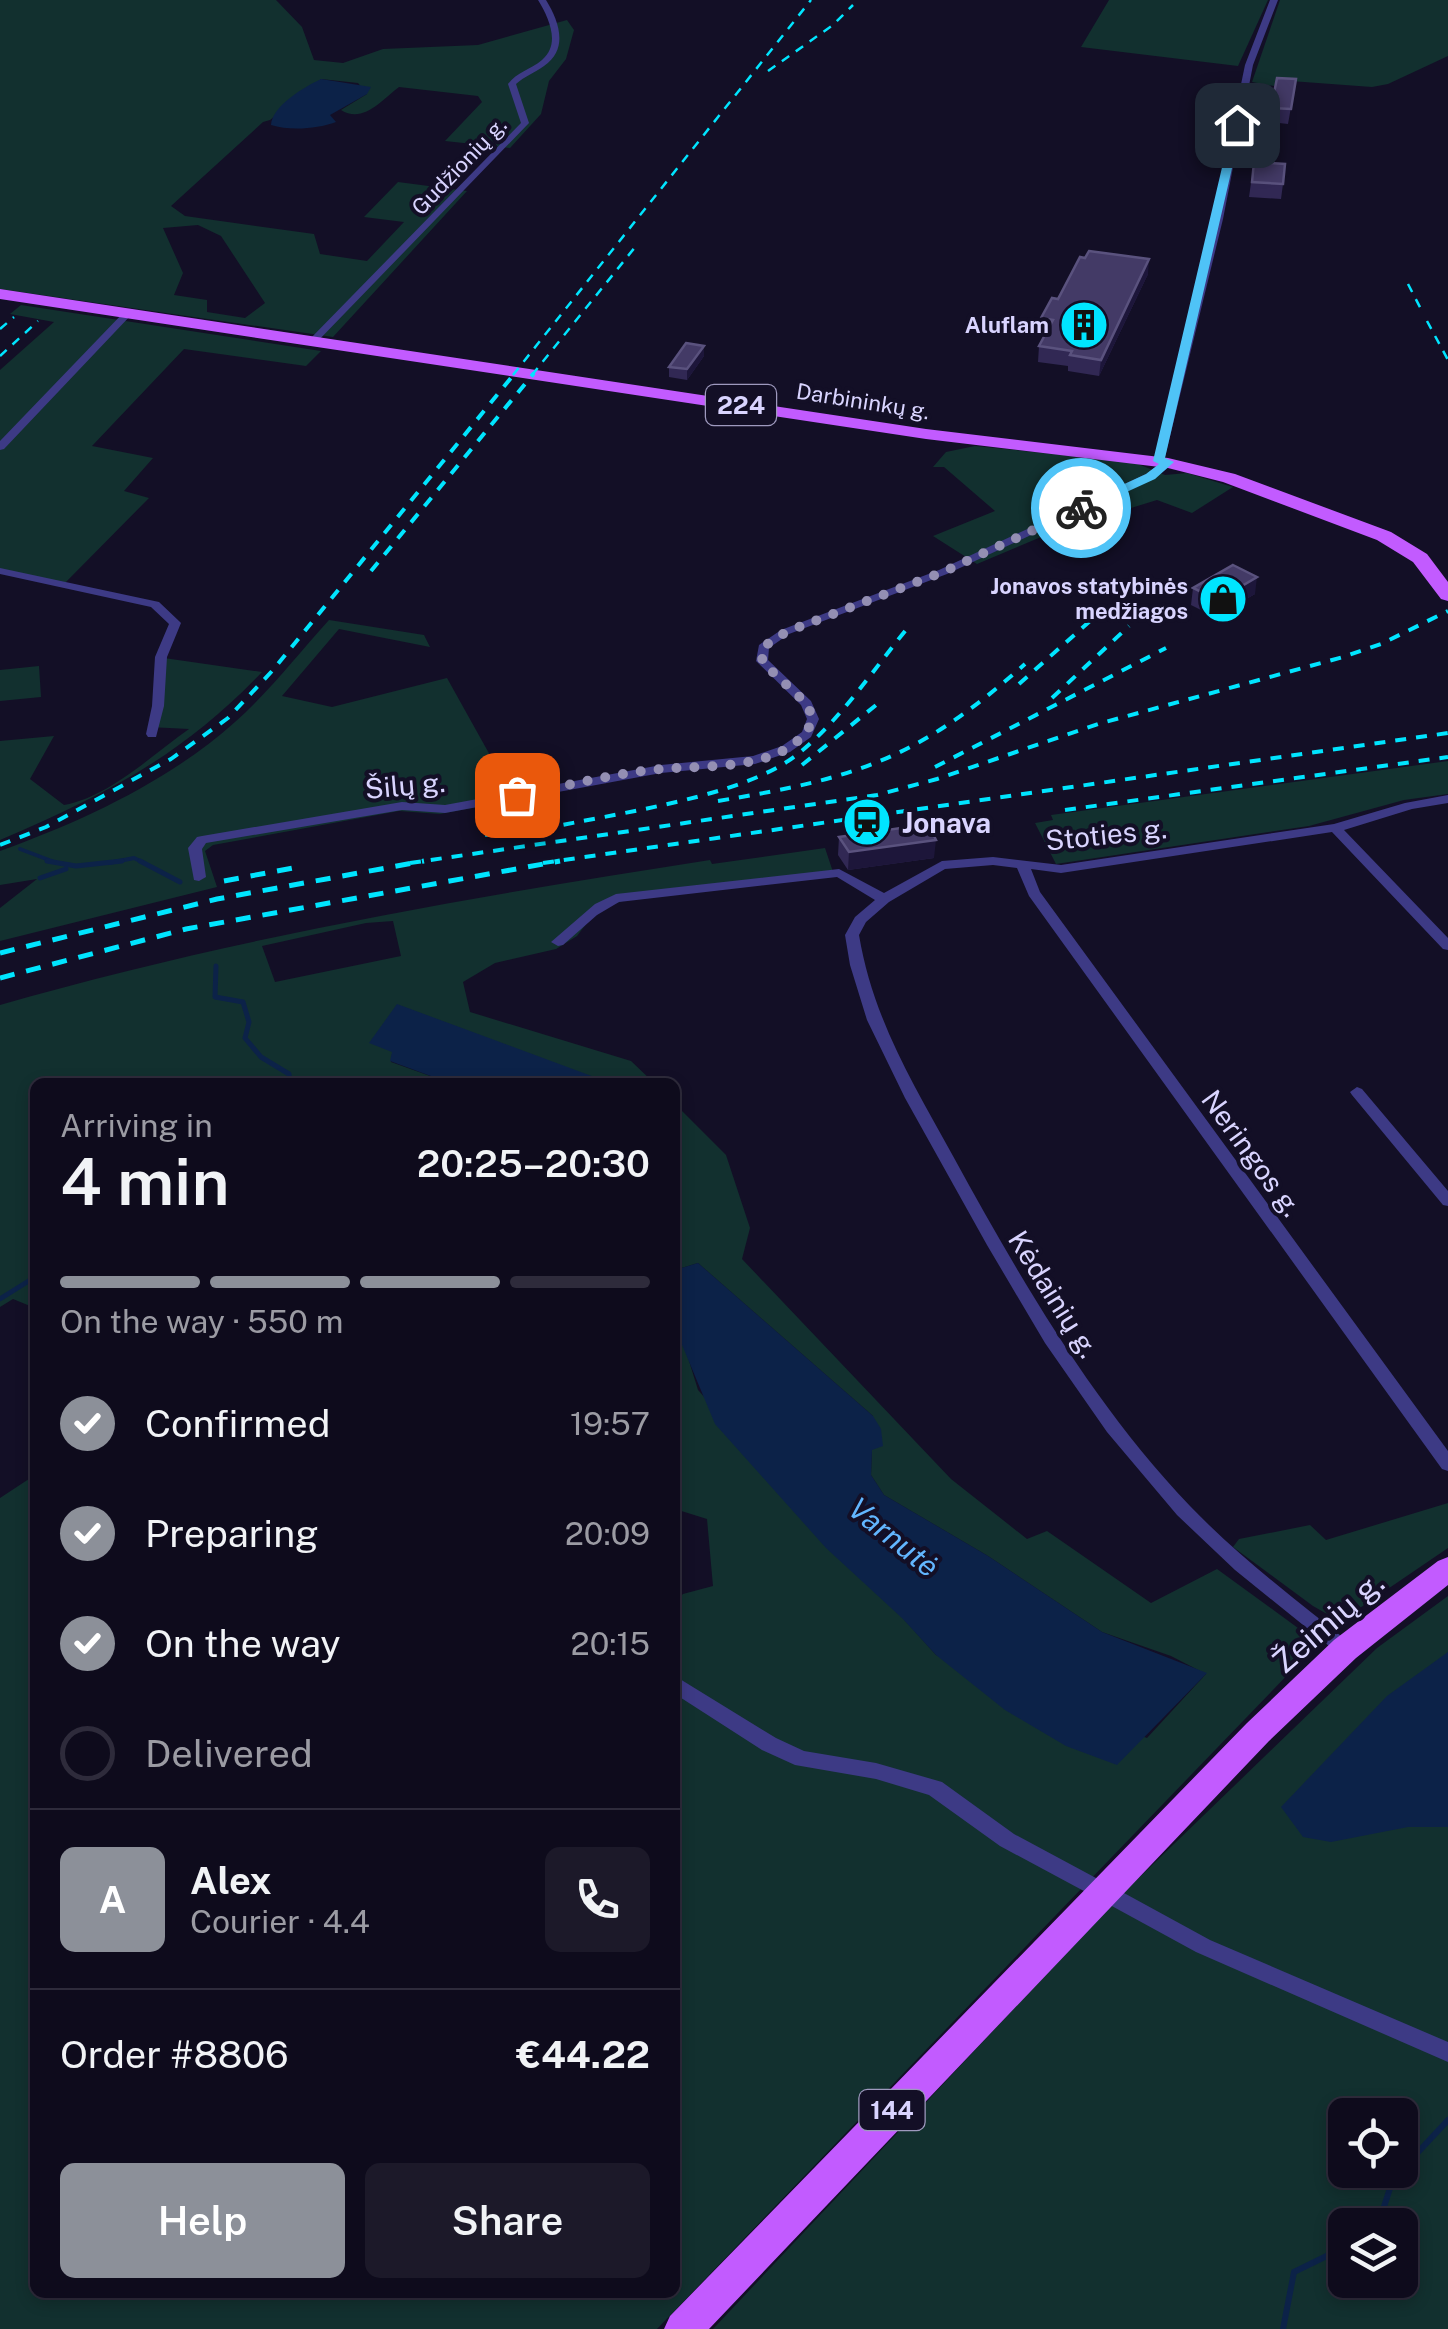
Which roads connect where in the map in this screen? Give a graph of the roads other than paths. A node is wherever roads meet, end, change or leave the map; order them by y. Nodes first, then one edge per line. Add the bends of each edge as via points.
1 (542, 0) edge
2 (1274, 0) edge
3 (0, 294) edge
4 (127, 314) junction
5 (312, 342) junction
6 (0, 447) edge
7 (1164, 462) junction
8 (0, 571) edge
9 (1448, 596) edge
10 (152, 734) dead end
11 (1448, 800) edge
12 (1335, 828) junction
13 (1023, 866) junction
14 (199, 876) dead end
15 (884, 898) junction
16 (558, 942) dead end
17 (1448, 946) edge
18 (1357, 1092) dead end
19 (1448, 1201) edge
20 (1448, 1464) edge
21 (1448, 1569) edge
22 (1345, 1649) junction
23 (680, 1687) edge
24 (1110, 1895) junction
25 (1448, 2052) edge
26 (683, 2329) edge

1 - 5 street, Gudžionių g. via 556,28 554,50 512,84 525,123
2 - 7 street via 1249,65
3 - 4 main road, Darbininkų g. / 224
4 - 5 main road, Darbininkų g. / 224
4 - 6 street
5 - 7 main road, Darbininkų g. / 224 via 926,434
7 - 9 main road, Darbininkų g. / 224 via 1384,536 1420,558
7 - 14 street, Šilų g. via 1150,476 943,572 763,647 762,662 807,704 813,719 808,734 786,749 755,760 661,769 445,809 402,806 202,840 196,848
8 - 10 street via 167,612 175,622 161,657
11 - 12 street, Stoties g.
12 - 13 street, Stoties g. via 1061,869
12 - 17 street
13 - 15 street, Stoties g. via 942,866
13 - 20 street, Neringos g. via 1034,893
15 - 16 street via 839,872 616,898
15 - 22 street, Kėdainių g. via 852,934 865,1006 1061,1355 1180,1507
18 - 19 street
21 - 22 main road, Žeimių g. / 144
22 - 24 main road, Žeimių g. / 144 via 1258,1732
23 - 24 street via 802,1760 935,1788 1007,1840
24 - 25 street via 1203,1946
24 - 26 main road, 144

